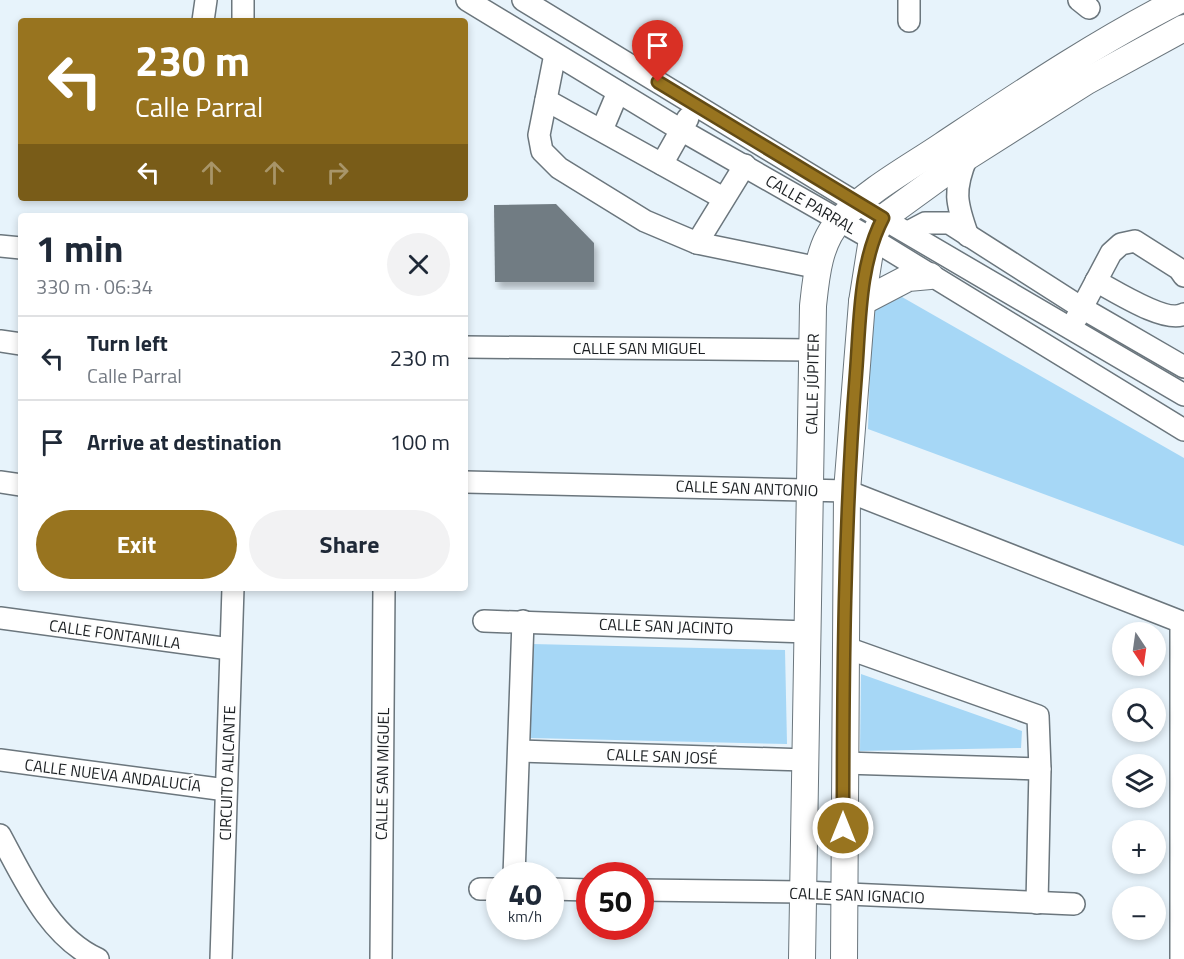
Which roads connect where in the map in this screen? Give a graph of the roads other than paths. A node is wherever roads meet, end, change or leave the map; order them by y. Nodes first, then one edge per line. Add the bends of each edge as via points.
1 (206, 0) edge
2 (243, 0) edge
3 (467, 0) edge
4 (525, 0) edge
5 (1170, 2) edge
6 (497, 8) edge
7 (203, 18) edge
8 (243, 18) edge
9 (511, 27) junction
10 (1180, 29) edge
11 (555, 54) junction
12 (618, 92) junction
13 (546, 100) junction
14 (696, 105) junction
15 (602, 130) junction
16 (681, 130) junction
17 (967, 157) junction
18 (662, 164) junction
19 (745, 165) junction
20 (723, 198) junction
21 (858, 204) junction
22 (839, 221) junction
23 (878, 229) junction
24 (908, 232) junction
25 (968, 236) junction
26 (697, 243) junction
27 (0, 246) edge
28 (18, 248) edge
29 (819, 268) junction
30 (930, 276) junction
31 (1184, 276) edge
32 (1096, 281) junction
33 (862, 303) junction
34 (1082, 308) junction
35 (1184, 314) edge
36 (1071, 327) junction
37 (0, 341) edge
38 (18, 344) edge
39 (468, 347) edge
40 (812, 350) junction
41 (1184, 367) edge
42 (1184, 395) edge
43 (1184, 430) edge
44 (0, 482) edge
45 (468, 482) edge
46 (18, 485) edge
47 (811, 489) junction
48 (847, 491) junction
49 (233, 591) edge
50 (384, 591) edge
51 (0, 618) edge
52 (484, 621) dead end
53 (523, 621) junction
54 (1182, 623) edge
55 (808, 632) junction
56 (844, 647) junction
57 (230, 650) junction
58 (1182, 727) edge
59 (519, 751) junction
60 (0, 760) edge
61 (806, 760) junction
62 (844, 763) junction
63 (1040, 769) junction
64 (226, 790) junction
65 (0, 835) edge
66 (1182, 861) edge
67 (515, 862) edge
68 (654, 890) edge
69 (803, 892) junction
70 (843, 894) junction
71 (1037, 903) junction
72 (1074, 904) dead end
73 (98, 959) edge
74 (221, 959) edge
75 (381, 959) edge
76 (802, 959) edge
77 (844, 959) edge
78 (1181, 959) edge

1 - 7 street
2 - 8 street
3 - 6 street, CALLE PARRAL
4 - 9 street
4 - 14 street, CALLE PARRAL
5 - 10 street
5 - 21 main road, CALLE JÚPITER via 1043,79
6 - 9 street, CALLE PARRAL
9 - 11 street, CALLE PARRAL
10 - 17 main road via 1087,81
11 - 12 street, CALLE PARRAL
11 - 13 street
12 - 15 street
12 - 16 street, CALLE PARRAL
13 - 15 street
13 - 26 street via 539,135 542,151 559,168 645,221
14 - 16 street
14 - 21 street, CALLE PARRAL
15 - 18 street
16 - 18 street
16 - 19 street, CALLE PARRAL
17 - 23 main road
17 - 25 street via 957,190 958,210
18 - 20 street
19 - 20 street
19 - 22 street, CALLE PARRAL
20 - 26 street
21 - 22 main road, CALLE JÚPITER
21 - 23 street, CALLE PARRAL
22 - 23 street, CALLE PARRAL
22 - 29 main road, CALLE JÚPITER via 822,252
23 - 24 street, CALLE PARRAL
23 - 30 street, CALLE PARRAL
23 - 33 main road
24 - 25 street via 925,223 940,222
24 - 36 street, CALLE PARRAL
25 - 34 street
26 - 29 street
27 - 28 street
29 - 40 main road, CALLE JÚPITER
30 - 33 main road via 908,279
30 - 43 street, CALLE PARRAL
31 - 32 street via 1135,241 1120,244 1111,253
32 - 34 street
32 - 35 street via 1148,309 1172,317
33 - 48 main road
34 - 36 street
34 - 41 street
36 - 42 street, CALLE PARRAL
37 - 38 street
39 - 40 street, CALLE SAN MIGUEL
40 - 47 main road, CALLE JÚPITER
44 - 46 street
45 - 47 street, CALLE SAN ANTONIO
47 - 48 street, CALLE SAN ANTONIO
47 - 55 main road, CALLE JÚPITER
48 - 54 street, CALLE SAN ANTONIO
48 - 56 main road
49 - 57 street, CIRCUITO ALICANTE
50 - 75 street, CALLE SAN MIGUEL
51 - 57 street, CALLE FONTANILLA
52 - 53 street, CALLE SAN JACINTO
53 - 55 street, CALLE SAN JACINTO
53 - 59 street
54 - 58 street
55 - 61 main road, CALLE JÚPITER
56 - 62 main road
56 - 63 street via 1035,714 1040,726
57 - 64 street, CIRCUITO ALICANTE
58 - 66 street
59 - 61 street, CALLE SAN JOSÉ
59 - 67 street
60 - 64 street, CALLE NUEVA ANDALUCÍA
61 - 69 main road, CALLE JÚPITER
62 - 63 street
62 - 70 main road
63 - 71 street
64 - 74 street, CIRCUITO ALICANTE
65 - 73 street via 53,922
66 - 78 street
68 - 69 street, CALLE SAN IGNACIO
69 - 70 street, CALLE SAN IGNACIO
69 - 76 main road, CALLE JÚPITER
70 - 71 street, CALLE SAN IGNACIO
70 - 77 main road
71 - 72 street, CALLE SAN IGNACIO

